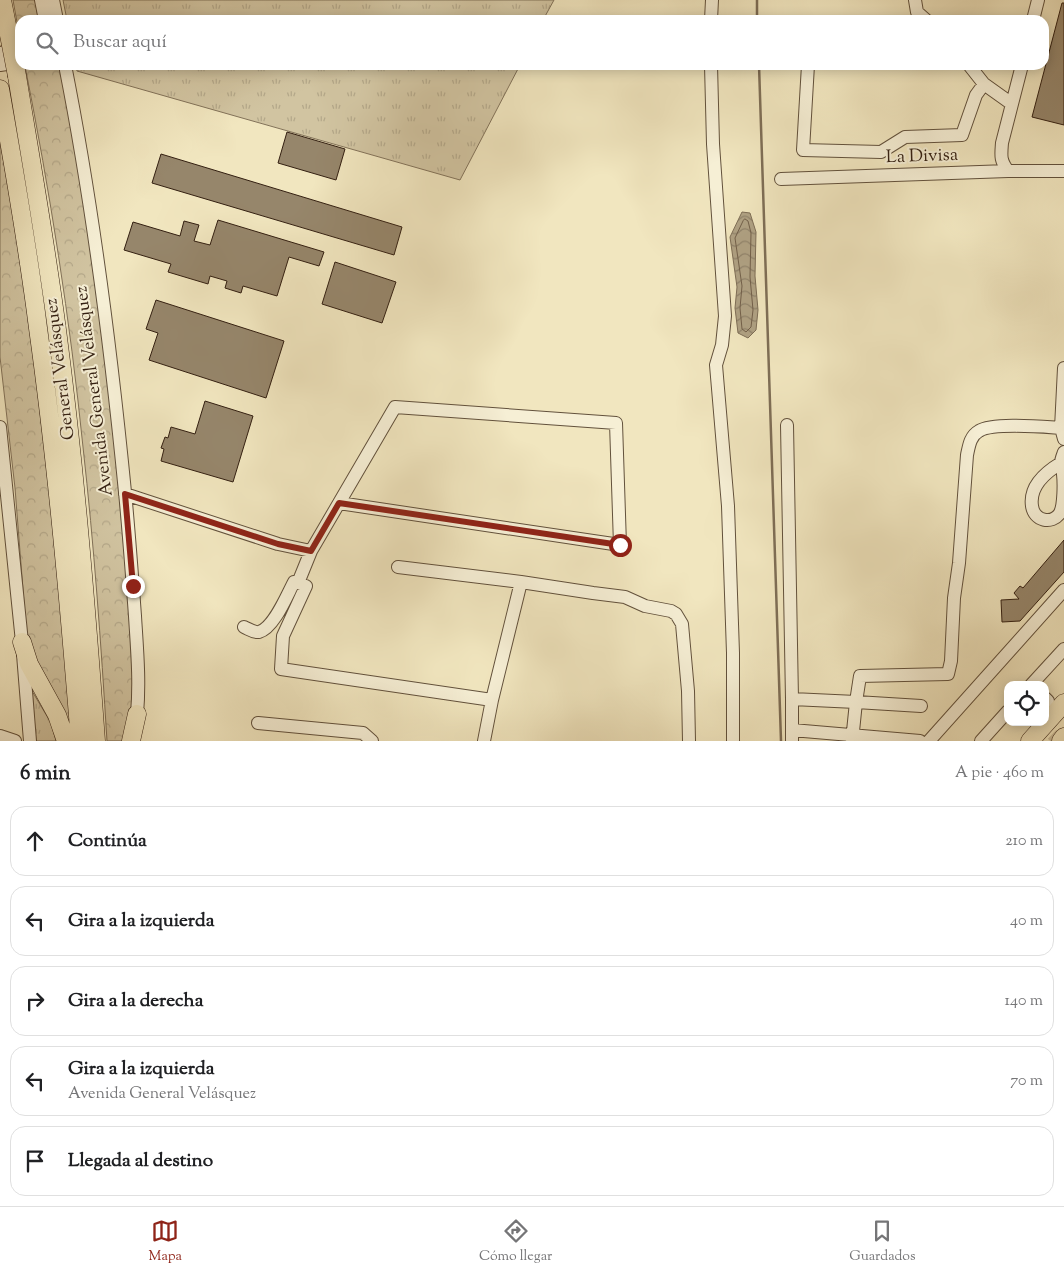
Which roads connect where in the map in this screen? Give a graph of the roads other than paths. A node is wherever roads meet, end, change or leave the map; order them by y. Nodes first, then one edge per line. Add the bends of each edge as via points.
1 (2, 0) edge
2 (42, 0) edge
3 (53, 0) edge
4 (712, 0) edge
5 (915, 0) edge
6 (1038, 0) edge
7 (44, 15) edge
8 (56, 15) edge
9 (711, 15) edge
10 (920, 15) edge
11 (1034, 15) edge
12 (10, 49) edge
13 (15, 62) edge
14 (0, 65) edge
15 (15, 68) edge
16 (18, 70) edge
17 (66, 70) edge
18 (710, 70) edge
19 (808, 70) edge
20 (973, 70) edge
21 (1021, 70) edge
22 (984, 84) junction
23 (0, 89) edge
24 (1012, 104) junction
25 (1008, 171) junction
26 (1064, 171) edge
27 (782, 179) dead end
28 (1064, 368) edge
29 (787, 425) dead end
30 (0, 427) edge
31 (1063, 432) edge
32 (125, 494) junction
33 (339, 503) junction
34 (311, 551) junction
35 (398, 567) dead end
36 (521, 582) junction
37 (298, 583) junction
38 (1064, 590) edge
39 (244, 627) dead end
40 (22, 642) junction
41 (1064, 649) edge
42 (1035, 681) edge
43 (792, 699) junction
44 (492, 700) junction
45 (1053, 700) edge
46 (856, 702) junction
47 (921, 706) dead end
48 (137, 714) joint
49 (1004, 715) edge
50 (258, 723) dead end
51 (792, 735) edge
52 (0, 736) edge
53 (1064, 737) edge
54 (852, 738) edge
55 (15, 741) edge
56 (30, 741) edge
57 (66, 741) edge
58 (80, 741) edge
59 (96, 741) edge
60 (131, 741) edge
61 (372, 741) edge
62 (484, 741) edge
63 (689, 741) edge
64 (733, 741) edge
65 (920, 741) edge
66 (929, 741) edge
67 (981, 741) edge
68 (1030, 741) edge
69 (1061, 741) edge

1 - 12 highway, General Velásquez
2 - 7 street
3 - 8 street
4 - 9 street
5 - 10 street
6 - 11 street
12 - 13 highway, General Velásquez, bridge
14 - 15 street
16 - 59 highway, General Velásquez via 62,364
17 - 32 street, Avenida General Velásquez via 103,298
18 - 64 street via 725,316 716,365 728,506
19 - 22 street via 803,150 880,152 905,137 962,135 976,95
20 - 22 street
21 - 24 street
22 - 24 street
23 - 58 highway, General Velásquez via 41,346 63,541
24 - 25 street via 1001,155 1002,164
25 - 26 street, La Divisa
25 - 27 street, La Divisa
28 - 31 street
29 - 43 street
30 - 40 street
31 - 46 street via 988,427 977,432 970,441 948,674 860,676
32 - 34 street via 278,544
32 - 48 street, Avenida General Velásquez via 139,672
33 - 33 street via 395,407 616,423 620,545
33 - 34 street
34 - 37 street
35 - 36 street
36 - 44 street
36 - 63 street via 625,597 676,614 682,624
37 - 39 street via 294,582 272,622 261,632
37 - 44 street via 306,586 283,636 281,669
38 - 66 street
40 - 56 street
40 - 57 highway via 29,664 57,715
41 - 42 street
43 - 46 street
43 - 51 street
44 - 62 street
45 - 68 highway
46 - 47 street
46 - 54 street
48 - 60 highway
49 - 67 street
50 - 61 street via 363,733
51 - 54 street
52 - 55 street
53 - 69 highway
54 - 65 street

